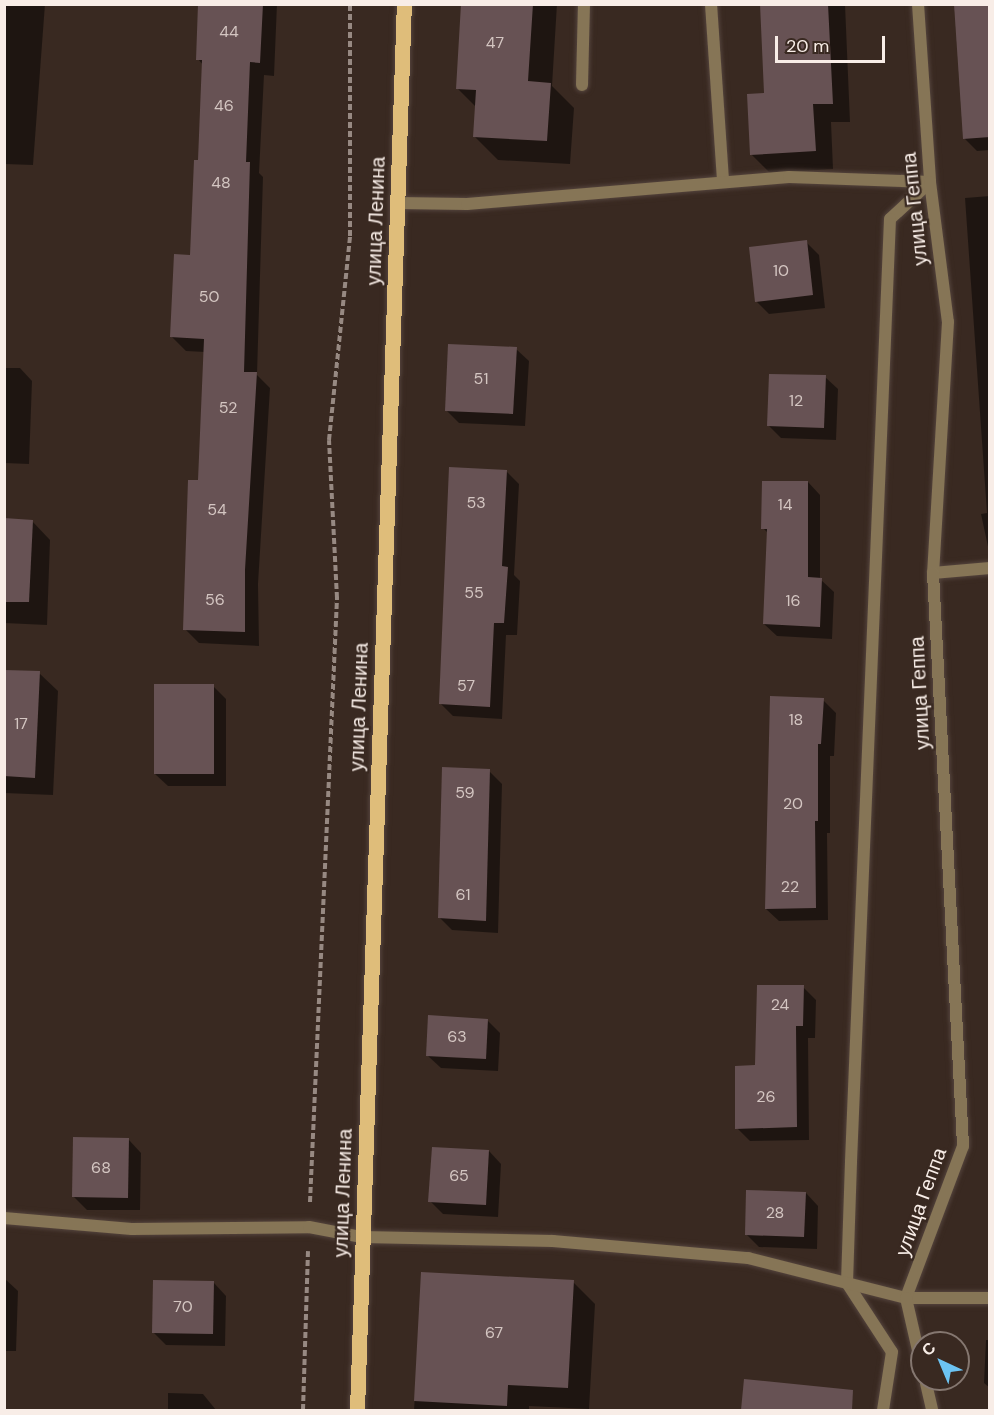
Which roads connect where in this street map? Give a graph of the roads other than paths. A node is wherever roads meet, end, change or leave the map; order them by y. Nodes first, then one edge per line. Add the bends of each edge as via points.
1 (404, 4) edge
2 (584, 4) edge
3 (711, 4) edge
4 (918, 4) edge
5 (582, 86) dead end
6 (930, 182) junction
7 (723, 183) junction
8 (397, 203) junction
9 (990, 568) edge
10 (933, 573) junction
11 (4, 1218) edge
12 (362, 1237) junction
13 (847, 1283) junction
14 (906, 1298) junction
15 (990, 1298) edge
16 (914, 1331) edge
17 (928, 1391) edge
18 (357, 1410) edge
19 (883, 1410) edge
20 (932, 1410) edge

1 - 8 main road, улица Ленина
2 - 5 street
3 - 7 street
4 - 6 street, улица Геппа
6 - 7 street via 789,177
6 - 10 street, улица Геппа via 948,322
6 - 13 street via 890,219
7 - 8 street via 467,204
8 - 12 main road, улица Ленина
9 - 10 street
10 - 14 street, улица Геппа via 963,1146
11 - 12 street via 132,1229 309,1227
12 - 13 street via 553,1241 748,1258
12 - 18 main road, улица Ленина
13 - 14 street
13 - 19 street via 892,1352
14 - 15 street
14 - 16 street
17 - 20 street

